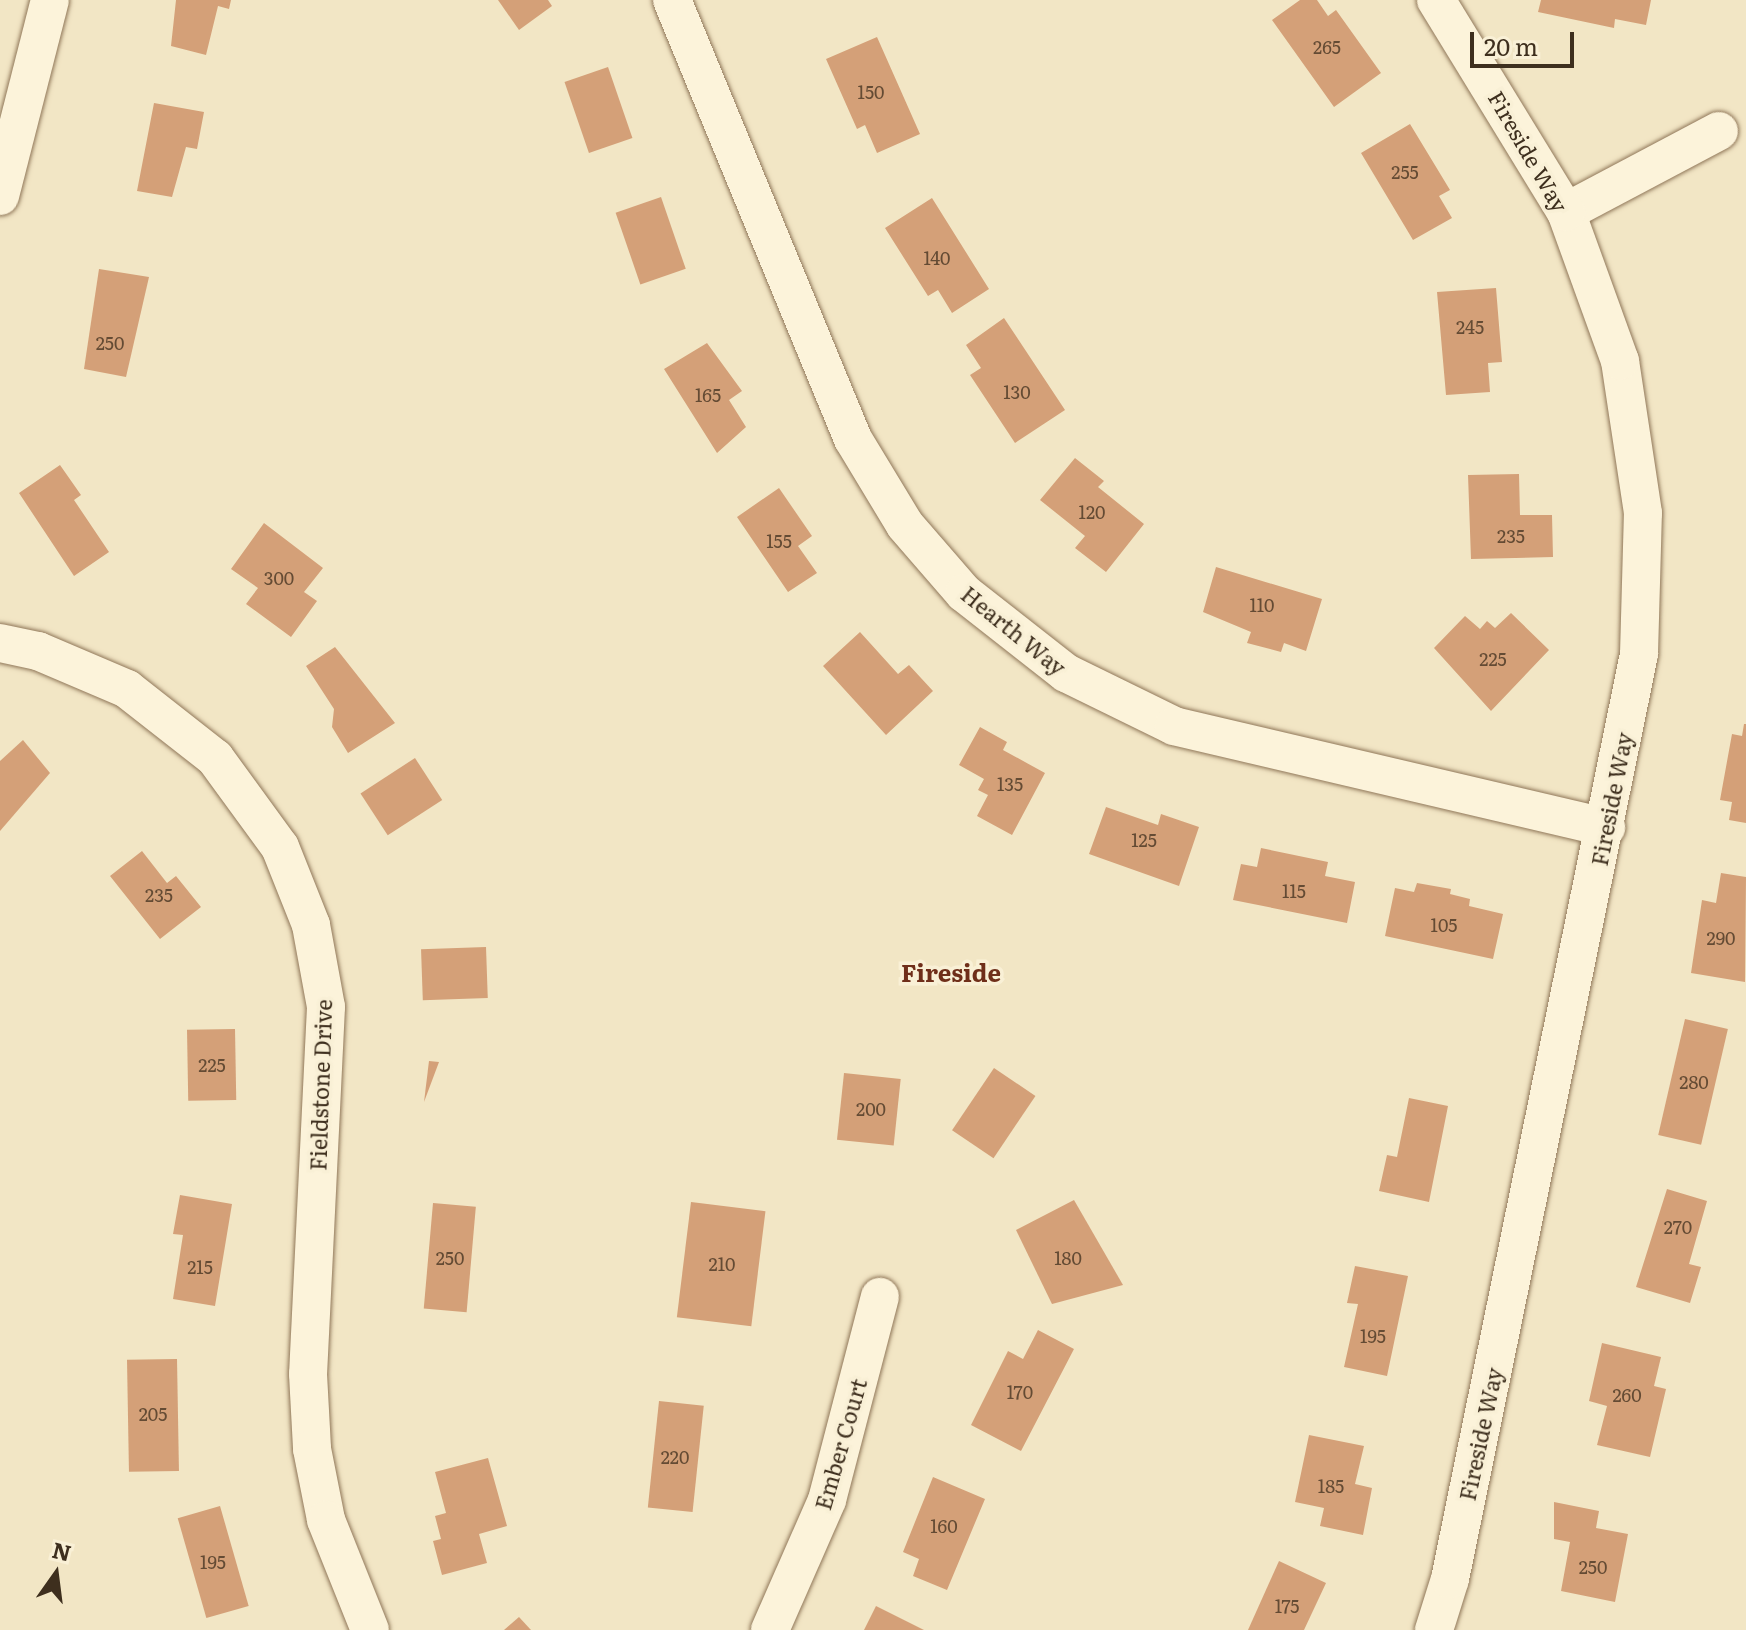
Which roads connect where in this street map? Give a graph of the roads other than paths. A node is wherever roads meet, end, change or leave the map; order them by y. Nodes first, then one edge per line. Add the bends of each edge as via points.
1 (50, 0) edge
2 (672, 0) edge
3 (1436, 0) edge
4 (1719, 131) dead end
5 (0, 196) edge
6 (1566, 212) junction
7 (0, 643) edge
8 (1606, 827) junction
9 (880, 1297) dead end
10 (370, 1630) edge
11 (770, 1630) edge
12 (1434, 1630) edge

1 - 5 street
2 - 8 street, Hearth Way via 853,439 905,525 964,593 1066,673 1174,726
3 - 6 street, Fireside Way
4 - 6 street
6 - 8 street, Fireside Way via 1620,361 1643,513 1639,654
7 - 10 street, Fieldstone Drive via 38,651 127,689 215,758 280,847 311,925 326,1007 308,1374 312,1449 326,1520
8 - 12 street, Fireside Way via 1450,1579
9 - 11 street, Ember Court via 827,1500

